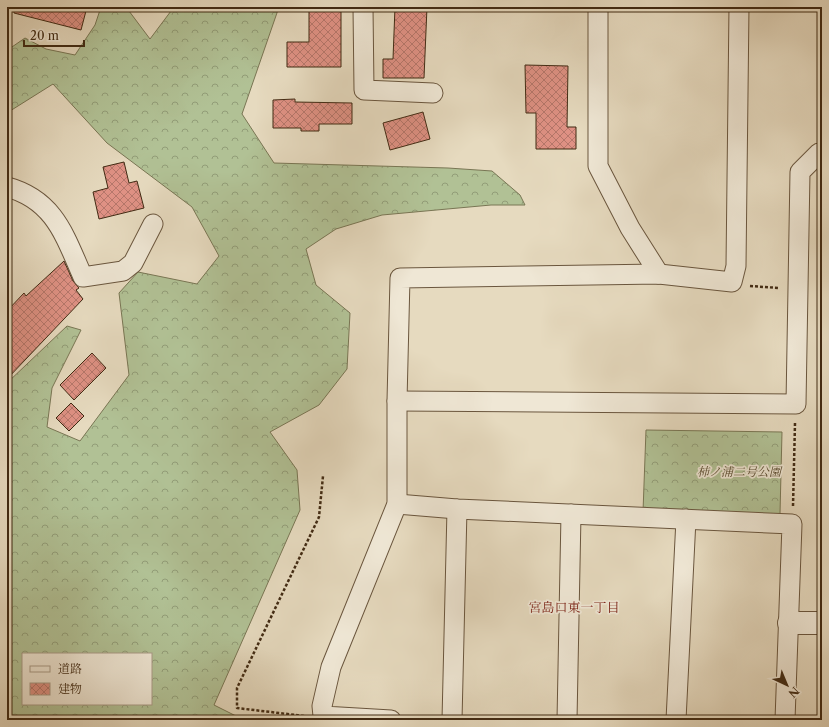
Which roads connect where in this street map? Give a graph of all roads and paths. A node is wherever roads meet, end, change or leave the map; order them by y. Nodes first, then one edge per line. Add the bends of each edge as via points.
1 (363, 7) edge
2 (598, 7) edge
3 (739, 7) edge
4 (433, 93) dead end
5 (822, 153) edge
6 (7, 187) edge
7 (153, 224) dead end
8 (659, 274) junction
9 (749, 286) dead end
10 (798, 289) junction
11 (397, 401) junction
12 (796, 404) junction
13 (324, 476) dead end
14 (397, 504) junction
15 (457, 509) junction
16 (571, 514) junction
17 (686, 519) junction
18 (792, 524) junction
19 (789, 622) junction
20 (822, 623) edge
21 (323, 716) junction
22 (391, 720) edge
23 (452, 720) edge
24 (567, 720) edge
25 (676, 720) edge
26 (786, 720) edge

1 - 4 street via 364,90
2 - 8 street via 598,166 630,228
3 - 8 street via 736,266 732,282
5 - 10 street via 800,172
6 - 7 street via 36,199 49,210 59,225 83,277 123,271 133,263
8 - 11 street via 400,278
9 - 10 path
10 - 12 street
11 - 12 street
11 - 14 street
12 - 18 path
13 - 21 path via 319,517 238,688 237,708
14 - 15 street
14 - 21 street via 331,668 322,706
15 - 16 street
15 - 23 street
16 - 17 street
16 - 24 street
17 - 18 street
17 - 25 street
18 - 19 street
19 - 20 street
19 - 26 street
21 - 22 street

